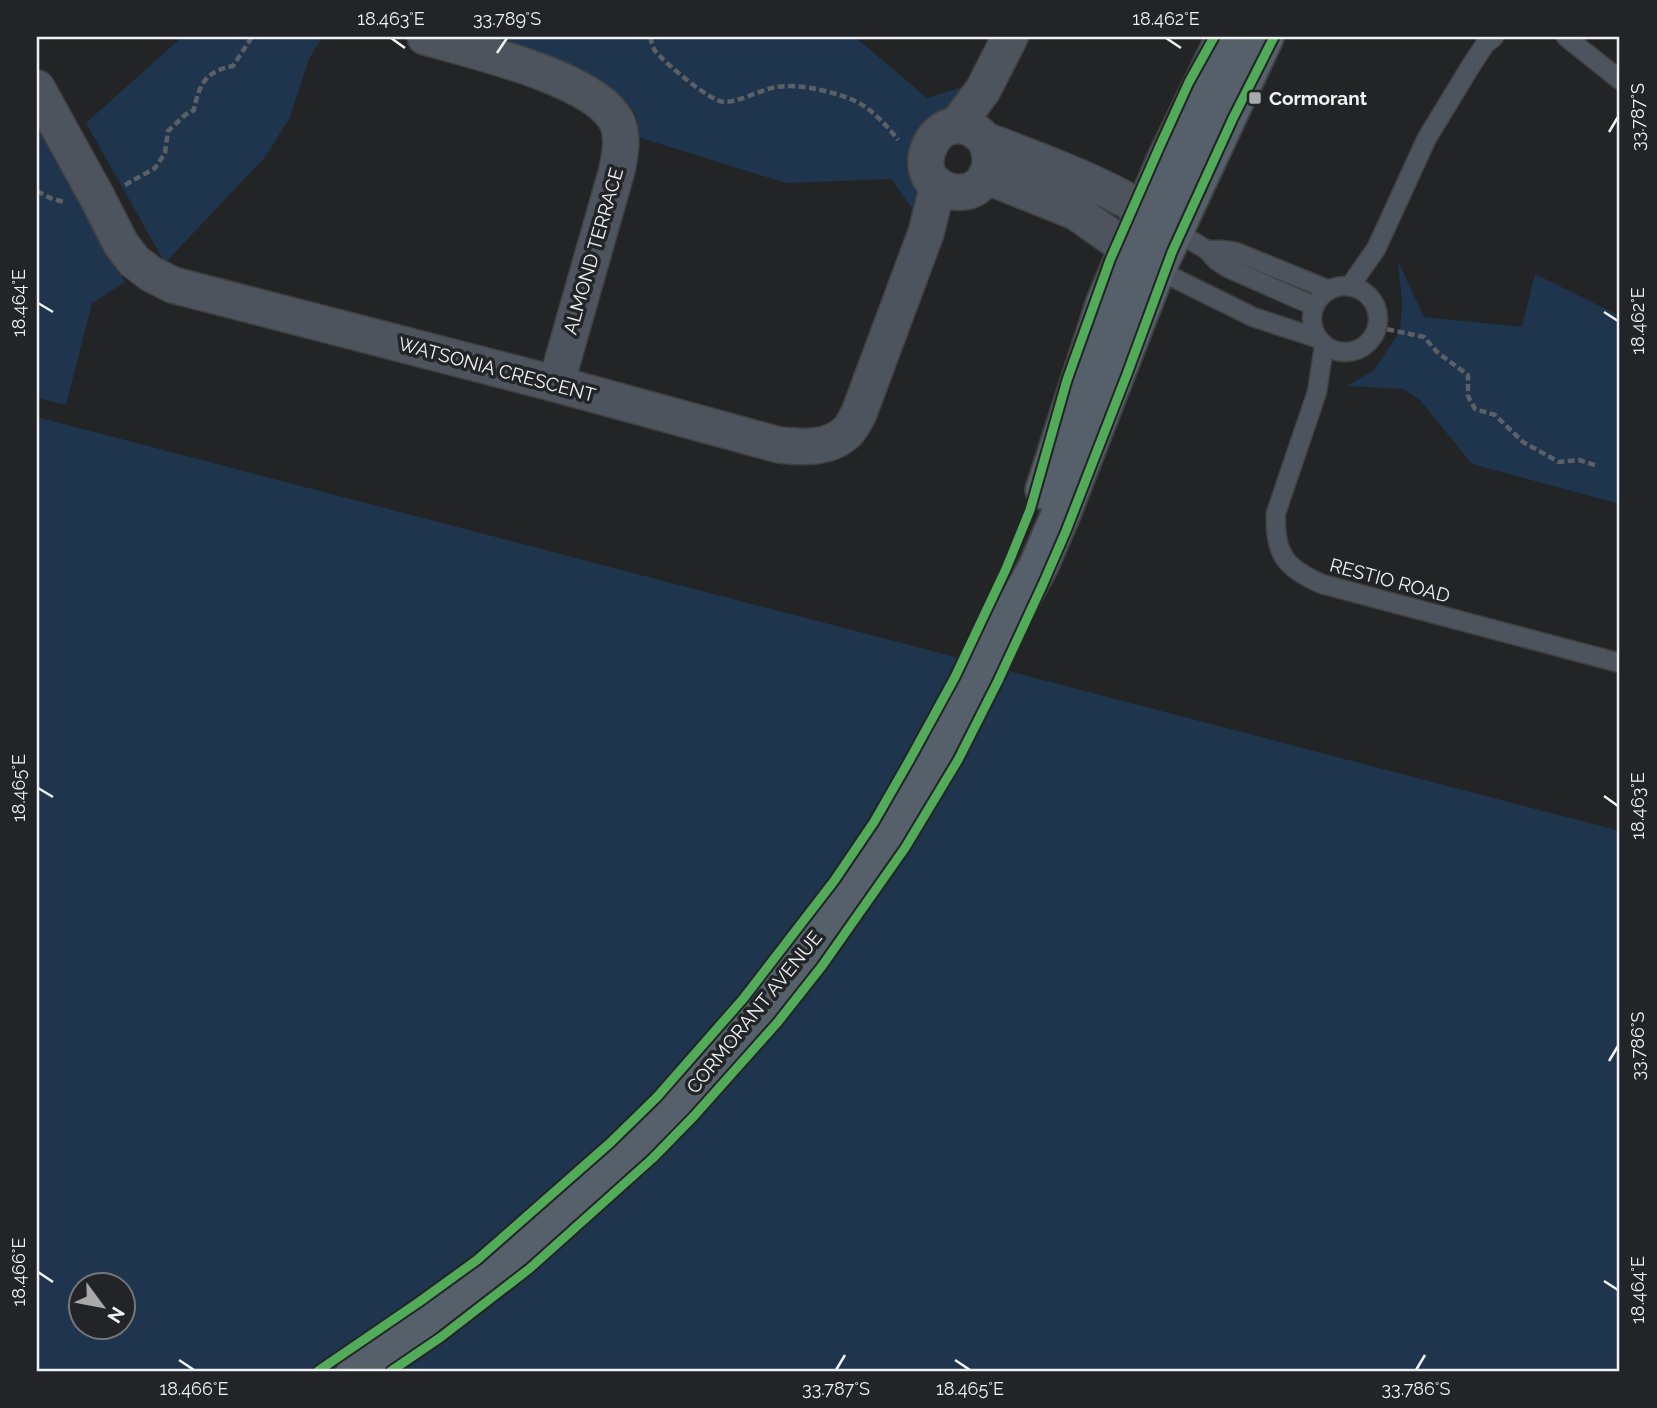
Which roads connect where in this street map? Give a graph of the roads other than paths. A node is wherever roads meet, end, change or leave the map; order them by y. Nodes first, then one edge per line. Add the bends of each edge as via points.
1 (425, 37) edge
2 (1010, 37) edge
3 (1228, 37) edge
4 (1264, 37) edge
5 (1494, 37) edge
6 (1566, 37) edge
7 (1620, 80) edge
8 (37, 88) edge
9 (962, 136) junction
10 (963, 186) junction
11 (1160, 220) junction
12 (1128, 249) junction
13 (1376, 249) junction
14 (1207, 250) junction
15 (1350, 286) junction
16 (1329, 290) junction
17 (1369, 296) junction
18 (1314, 306) junction
19 (1320, 342) junction
20 (1345, 353) junction
21 (556, 384) junction
22 (1317, 392) junction
23 (1620, 663) edge
24 (356, 1371) edge

1 - 21 street, ALMOND TERRACE via 571,84 600,102 617,121 622,141 617,170
2 - 9 street
3 - 11 street, CORMORANT AVENUE via 1171,151
4 - 11 street, CORMORANT AVENUE
5 - 13 lane via 1427,138
6 - 7 lane
8 - 21 street, WATSONIA CRESCENT via 121,244 151,274 173,285
9 - 10 street via 990,152 991,160
9 - 10 street via 926,153 931,178
9 - 11 street via 1066,171
10 - 12 street via 1076,212
10 - 21 street, WATSONIA CRESCENT via 926,233 859,413 847,432 834,440 810,448 779,445
11 - 12 street, CORMORANT AVENUE
11 - 14 lane
12 - 19 lane via 1253,317
12 - 24 street, CORMORANT AVENUE via 1060,516 1038,567 909,805 849,893 746,1029 676,1108 485,1279
13 - 15 lane
13 - 17 lane
14 - 16 lane via 1236,252
14 - 18 lane via 1228,268
15 - 16 lane
15 - 17 lane
16 - 18 lane
17 - 20 lane via 1377,311 1373,337 1365,346
18 - 19 lane via 1312,322
19 - 20 lane
19 - 22 lane, RESTIO ROAD
20 - 22 lane, RESTIO ROAD
22 - 23 lane, RESTIO ROAD via 1276,513 1275,534 1290,566 1322,584

